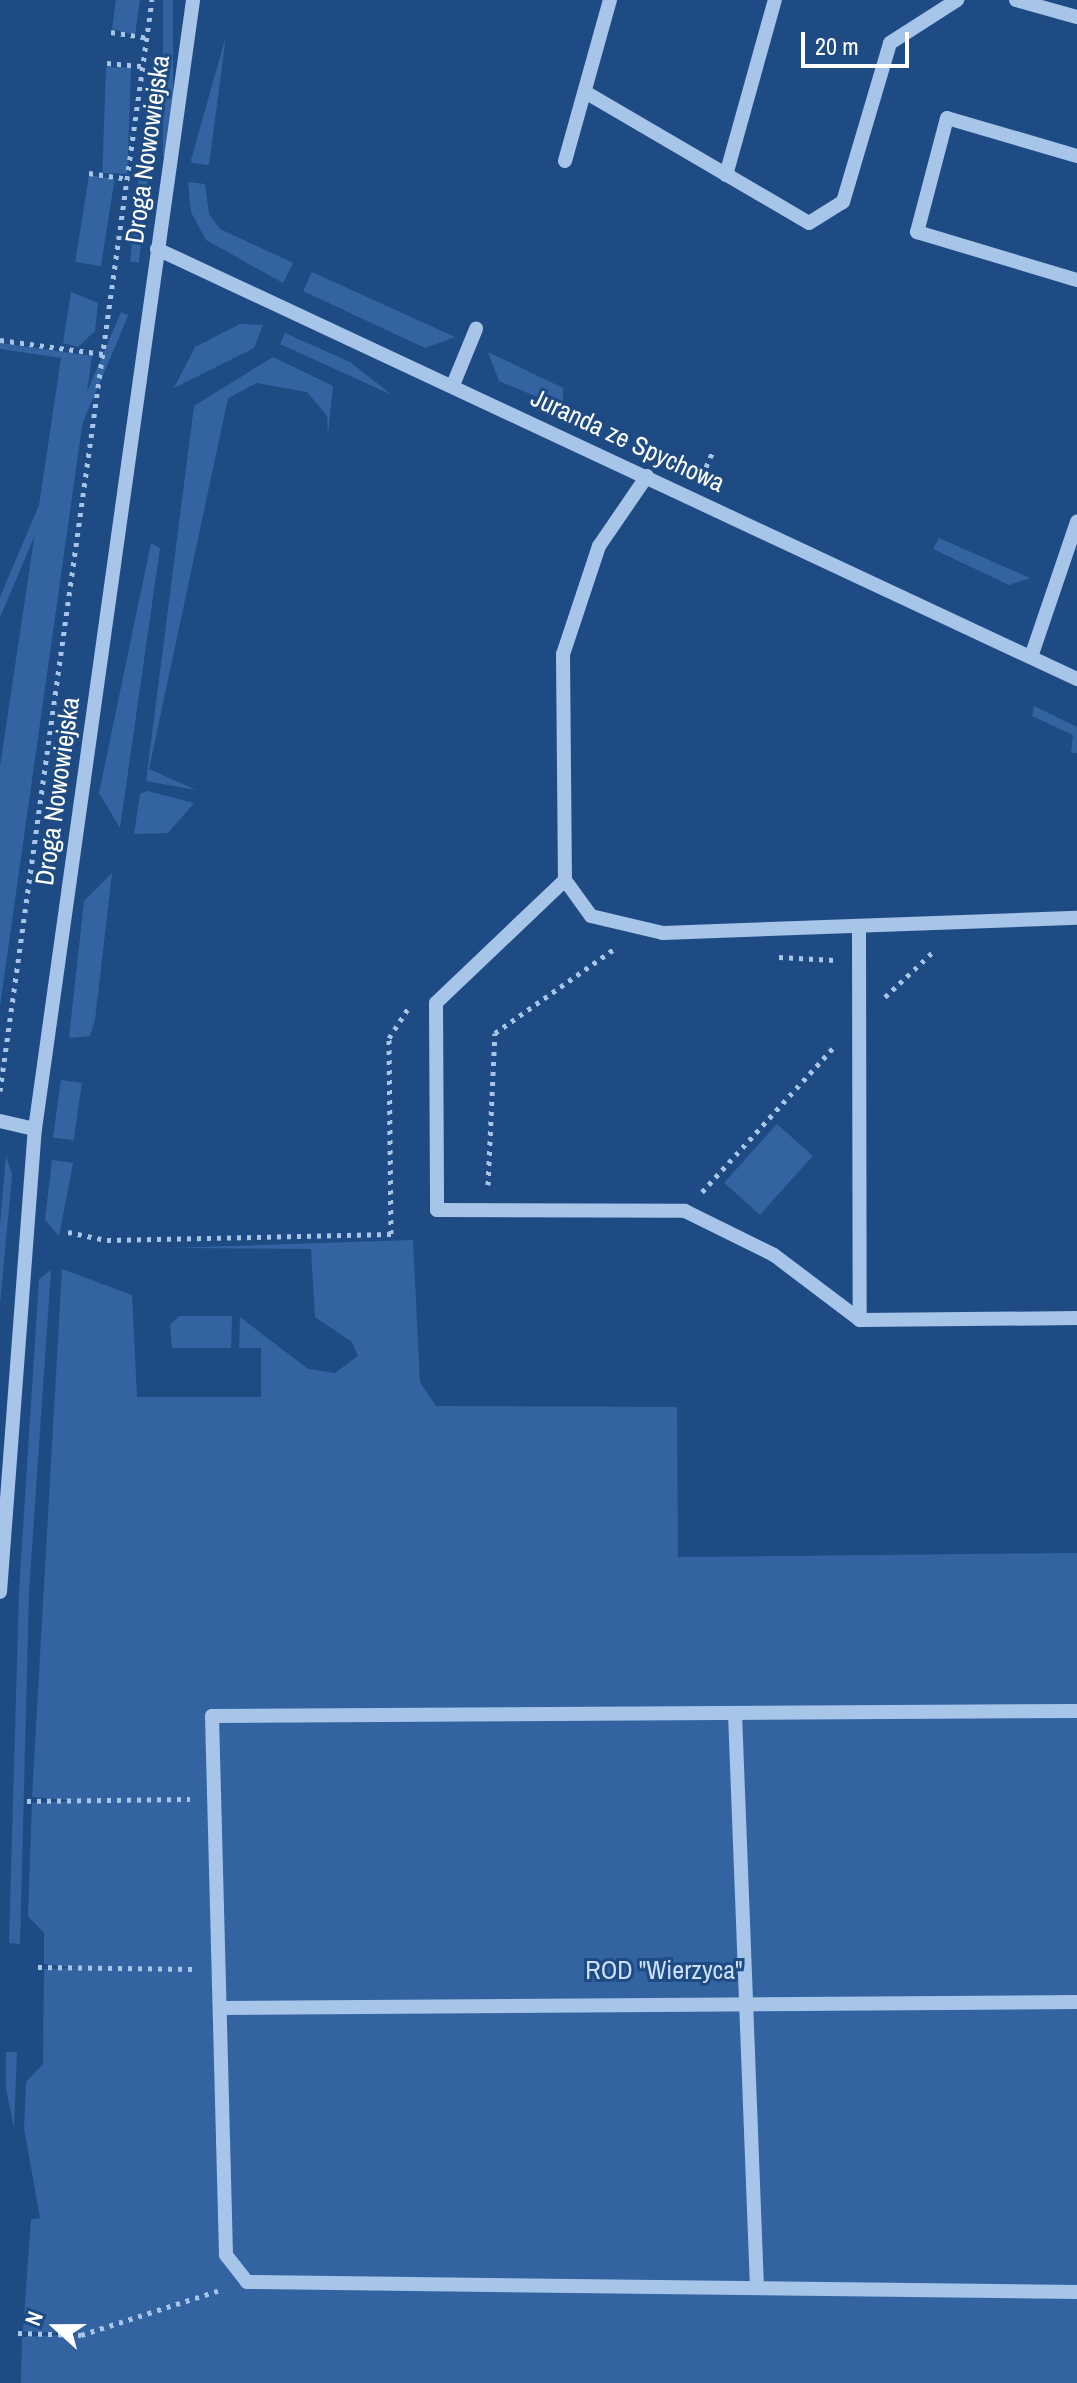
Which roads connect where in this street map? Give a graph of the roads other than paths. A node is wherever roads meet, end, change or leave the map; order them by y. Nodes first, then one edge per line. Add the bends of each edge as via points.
1 (193, 0) edge
2 (610, 0) edge
3 (775, 0) edge
4 (957, 0) edge
5 (1016, 0) edge
6 (1077, 17) edge
7 (585, 92) junction
8 (1077, 156) edge
9 (565, 161) dead end
10 (726, 175) junction
11 (157, 249) junction
12 (1077, 280) edge
13 (476, 329) dead end
14 (453, 385) junction
15 (647, 476) junction
16 (1077, 522) edge
17 (1031, 657) junction
18 (1077, 679) edge
19 (565, 880) junction
20 (1077, 918) edge
21 (859, 929) junction
22 (0, 1121) edge
23 (35, 1129) junction
24 (1077, 1318) edge
25 (860, 1320) junction
26 (0, 1592) edge
27 (1077, 1711) edge
28 (735, 1713) junction
29 (1077, 2002) edge
30 (746, 2005) junction
31 (221, 2008) junction
32 (757, 2288) junction
33 (1077, 2292) edge

1 - 11 street, Droga Nowowiejska
2 - 7 street
3 - 10 street
4 - 10 street via 890,43 843,202 809,223
5 - 6 street
7 - 9 street
7 - 10 street
8 - 12 street via 947,118 917,232
11 - 14 street, Juranda ze Spychowa
11 - 23 street, Droga Nowowiejska
13 - 14 street
14 - 15 street, Juranda ze Spychowa
15 - 17 street, Juranda ze Spychowa
15 - 19 street via 599,546 563,654
16 - 17 street
17 - 18 street, Juranda ze Spychowa
19 - 21 street via 591,916 663,933
19 - 25 street via 436,1003 437,1210 685,1211 774,1255
20 - 21 street
21 - 25 street
22 - 23 street
23 - 26 street, Droga Nowowiejska
24 - 25 street
27 - 28 street
28 - 30 street
28 - 31 street via 212,1716
29 - 30 street
30 - 31 street
30 - 32 street
31 - 32 street via 226,2255 247,2282
32 - 33 street

